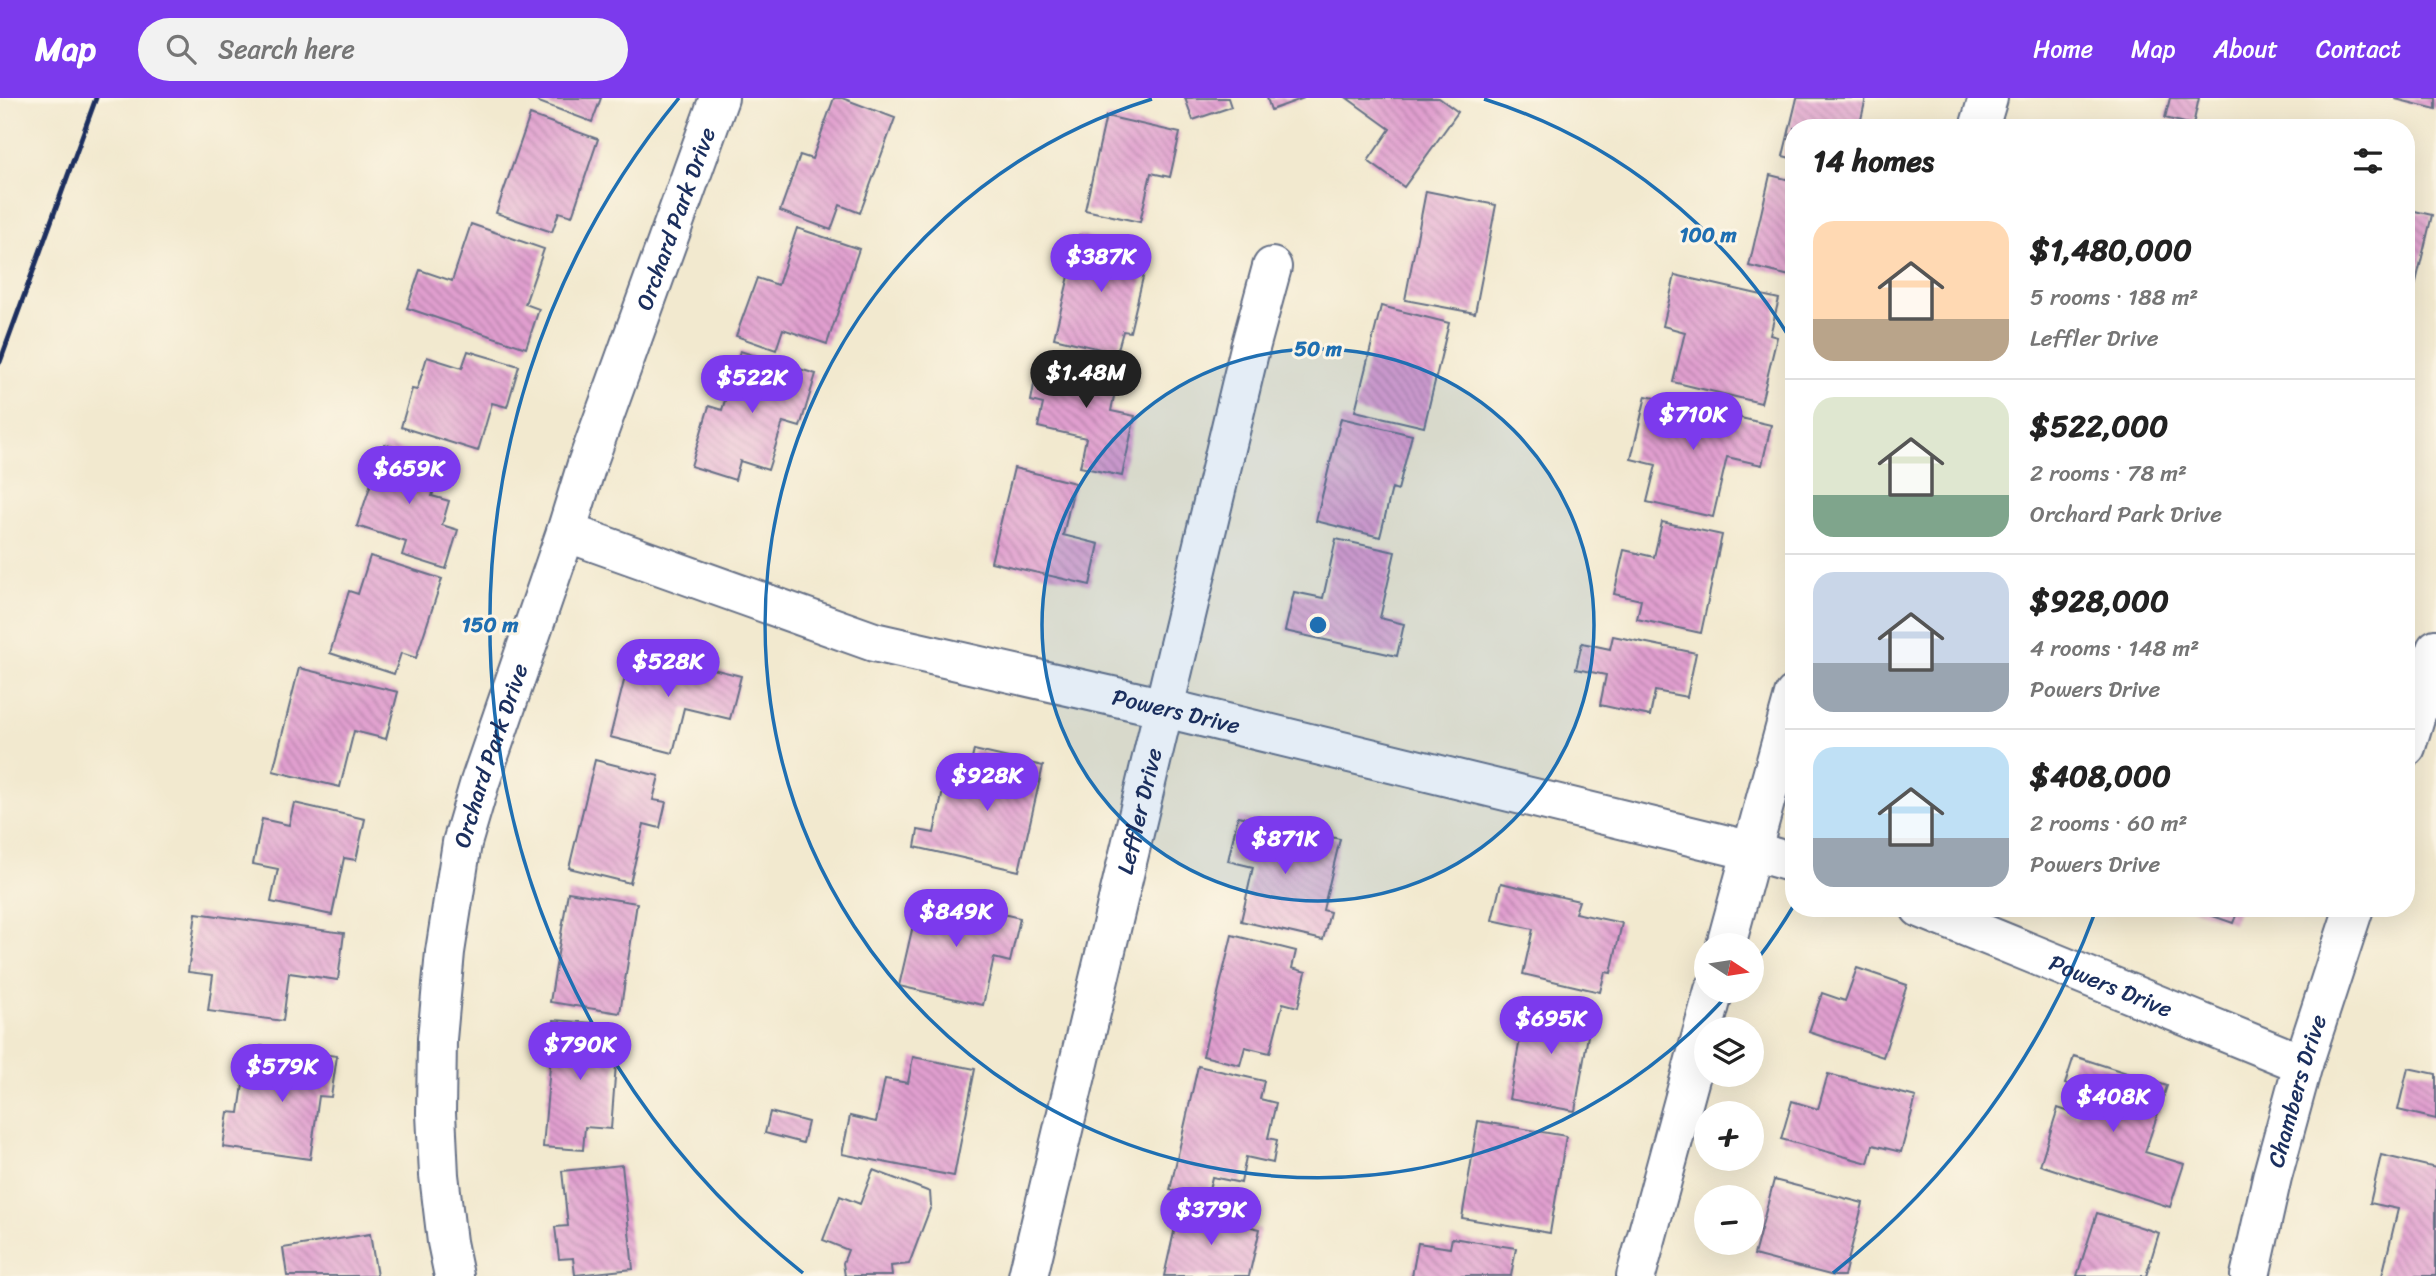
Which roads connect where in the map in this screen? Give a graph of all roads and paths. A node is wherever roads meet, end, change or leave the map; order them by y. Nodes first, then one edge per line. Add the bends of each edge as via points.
1 (719, 98) edge
2 (1988, 98) edge
3 (1982, 119) edge
4 (1272, 267) dead end
5 (566, 532) junction
6 (2436, 649) edge
7 (1165, 708) junction
8 (2415, 718) edge
9 (1785, 728) edge
10 (1752, 851) junction
11 (1785, 860) edge
12 (1942, 917) edge
13 (2351, 917) edge
14 (1729, 933) edge
15 (1710, 1003) edge
16 (2303, 1064) junction
17 (454, 1276) edge
18 (1028, 1276) edge
19 (1636, 1276) edge
20 (2250, 1276) edge

1 - 5 street, Orchard Park Drive
2 - 3 street
4 - 7 street, Leffler Drive
5 - 7 street, Powers Drive via 874,642
5 - 17 street, Orchard Park Drive via 480,782 462,842 453,895 437,1039 436,1113 439,1175
6 - 8 street
7 - 10 street, Powers Drive
7 - 18 street, Leffler Drive
9 - 10 street
10 - 11 street, Powers Drive
10 - 14 street
12 - 16 street, Powers Drive
13 - 16 street, Chambers Drive
15 - 19 street
16 - 20 street, Chambers Drive

